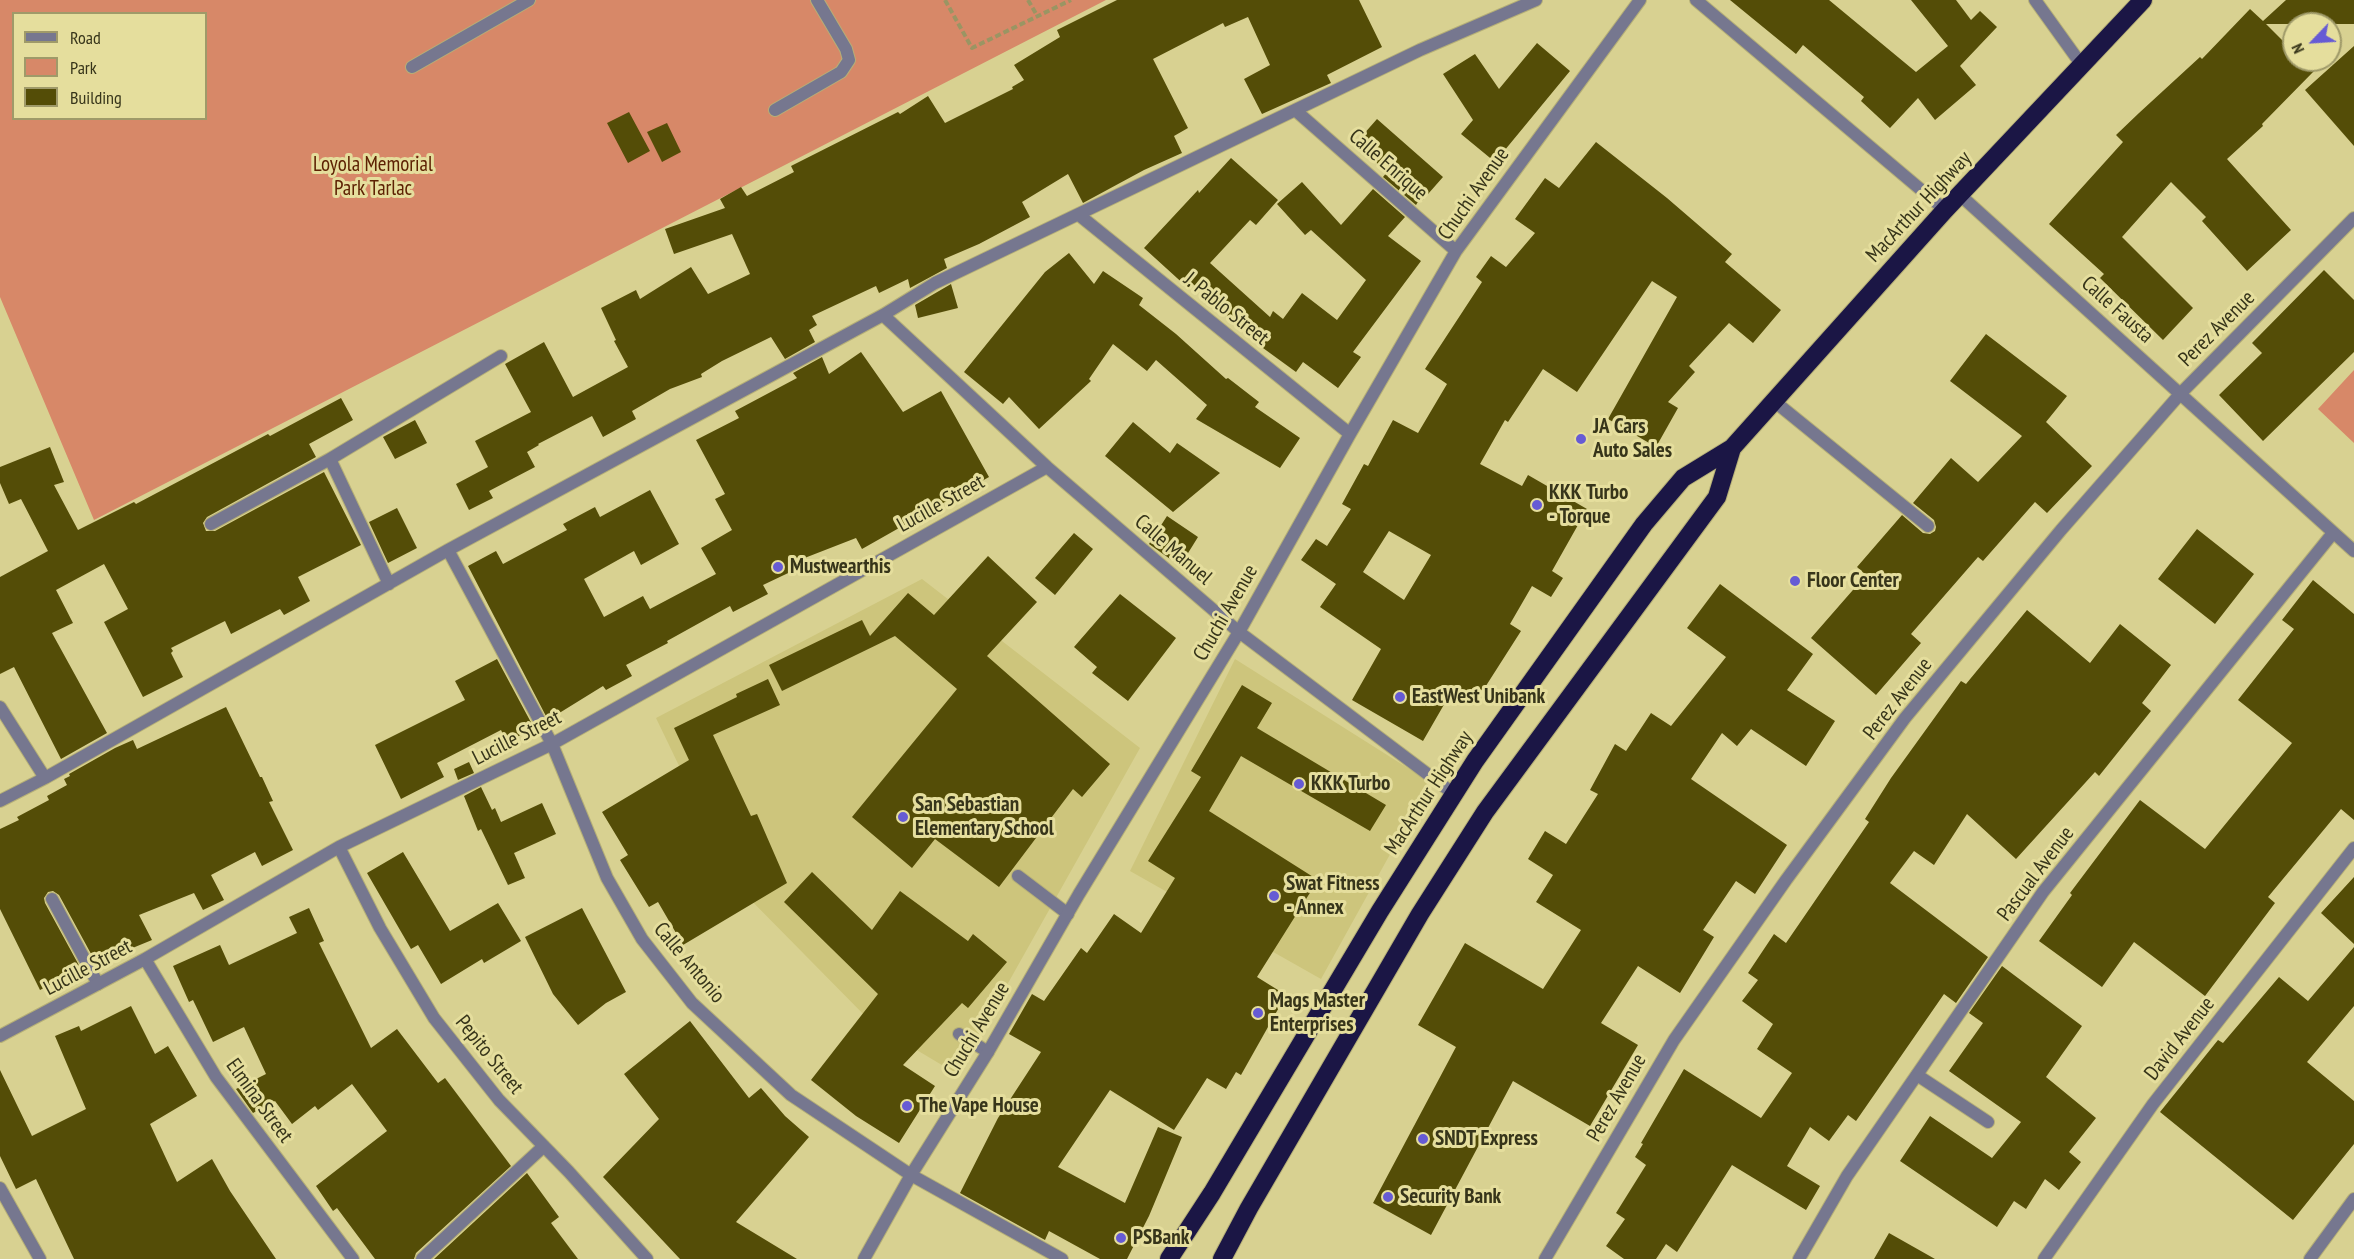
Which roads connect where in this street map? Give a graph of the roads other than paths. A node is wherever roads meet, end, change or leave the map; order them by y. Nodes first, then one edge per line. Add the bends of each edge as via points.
1 (529, 0) edge
2 (817, 0) edge
3 (1536, 0) edge
4 (1640, 0) edge
5 (1696, 0) edge
6 (2035, 0) edge
7 (2143, 0) edge
8 (2081, 64) junction
9 (412, 66) dead end
10 (775, 110) dead end
11 (1295, 110) junction
12 (1960, 195) junction
13 (1945, 210) junction
14 (1079, 215) junction
15 (2354, 218) edge
16 (1456, 251) junction
17 (883, 315) junction
18 (501, 356) dead end
19 (2181, 393) junction
20 (1774, 401) junction
21 (1350, 434) junction
22 (1732, 448) junction
23 (330, 459) junction
24 (1047, 467) junction
25 (211, 524) dead end
26 (1928, 526) dead end
27 (2333, 533) junction
28 (448, 550) junction
29 (2354, 551) edge
30 (389, 584) junction
31 (1239, 632) junction
32 (0, 707) edge
33 (552, 744) junction
34 (45, 778) junction
35 (1454, 794) junction
36 (0, 801) edge
37 (339, 847) junction
38 (2354, 848) edge
39 (1018, 876) dead end
40 (52, 899) dead end
41 (1068, 914) junction
42 (145, 959) junction
43 (98, 984) junction
44 (959, 1034) dead end
45 (0, 1036) edge
46 (988, 1052) junction
47 (1917, 1075) junction
48 (1988, 1122) dead end
49 (544, 1146) junction
50 (911, 1176) junction
51 (0, 1188) edge
52 (2354, 1199) edge
53 (40, 1259) edge
54 (353, 1259) edge
55 (422, 1259) edge
56 (647, 1259) edge
57 (864, 1259) edge
58 (1062, 1259) edge
59 (1169, 1259) edge
60 (1222, 1259) edge
61 (1545, 1259) edge
62 (1799, 1259) edge
63 (2044, 1259) edge
64 (2310, 1259) edge

1 - 9 street
2 - 10 street via 849,60 841,72
3 - 11 street via 1419,50
4 - 16 street, Chuchi Avenue
5 - 13 street
6 - 8 street
7 - 8 highway, MacArthur Highway
8 - 12 highway, MacArthur Highway
11 - 14 street
11 - 16 street, Calle Enrique
12 - 13 highway, MacArthur Highway
12 - 19 street, Calle Fausta
13 - 20 highway, MacArthur Highway
14 - 17 street via 935,283
14 - 21 street, J. Pablo Street
15 - 19 street, Perez Avenue
16 - 21 street, Chuchi Avenue
17 - 24 street, Calle Manuel
17 - 28 street
18 - 23 street
19 - 27 street, Calle Fausta
19 - 61 street, Perez Avenue via 1905,718 1786,880 1674,1040
20 - 22 highway, MacArthur Highway
20 - 26 street
21 - 31 street, Chuchi Avenue
22 - 35 highway, MacArthur Highway via 1683,478 1644,524
22 - 60 highway, MacArthur Highway via 1717,497 1485,812 1420,914
23 - 25 street
23 - 30 street
24 - 31 street, Calle Manuel
24 - 33 street, Lucille Street
27 - 29 street, Calle Fausta
27 - 47 street, Pascual Avenue via 2043,892
28 - 30 street
28 - 33 street, Calle Antonio
30 - 34 street
31 - 35 street, Calle Manuel
31 - 41 street, Chuchi Avenue
32 - 34 street
33 - 37 street, Lucille Street
33 - 50 street, Calle Antonio via 607,878 642,939 692,1003 791,1095
34 - 36 street
35 - 59 highway, MacArthur Highway
37 - 42 street, Lucille Street
37 - 49 street, Pepito Street via 380,928 434,1018 499,1100
38 - 63 street, David Avenue via 2153,1104
39 - 41 street
40 - 43 street
41 - 46 street, Chuchi Avenue
42 - 43 street, Lucille Street
42 - 54 street, Elmina Street via 216,1077
43 - 45 street, Lucille Street
44 - 46 street
46 - 50 street, Chuchi Avenue
47 - 48 street
47 - 62 street, Pascual Avenue via 1847,1176
49 - 55 street
49 - 56 street, Pepito Street
50 - 57 street, Chuchi Avenue
50 - 58 street, Calle Antonio
51 - 53 street
52 - 64 street

